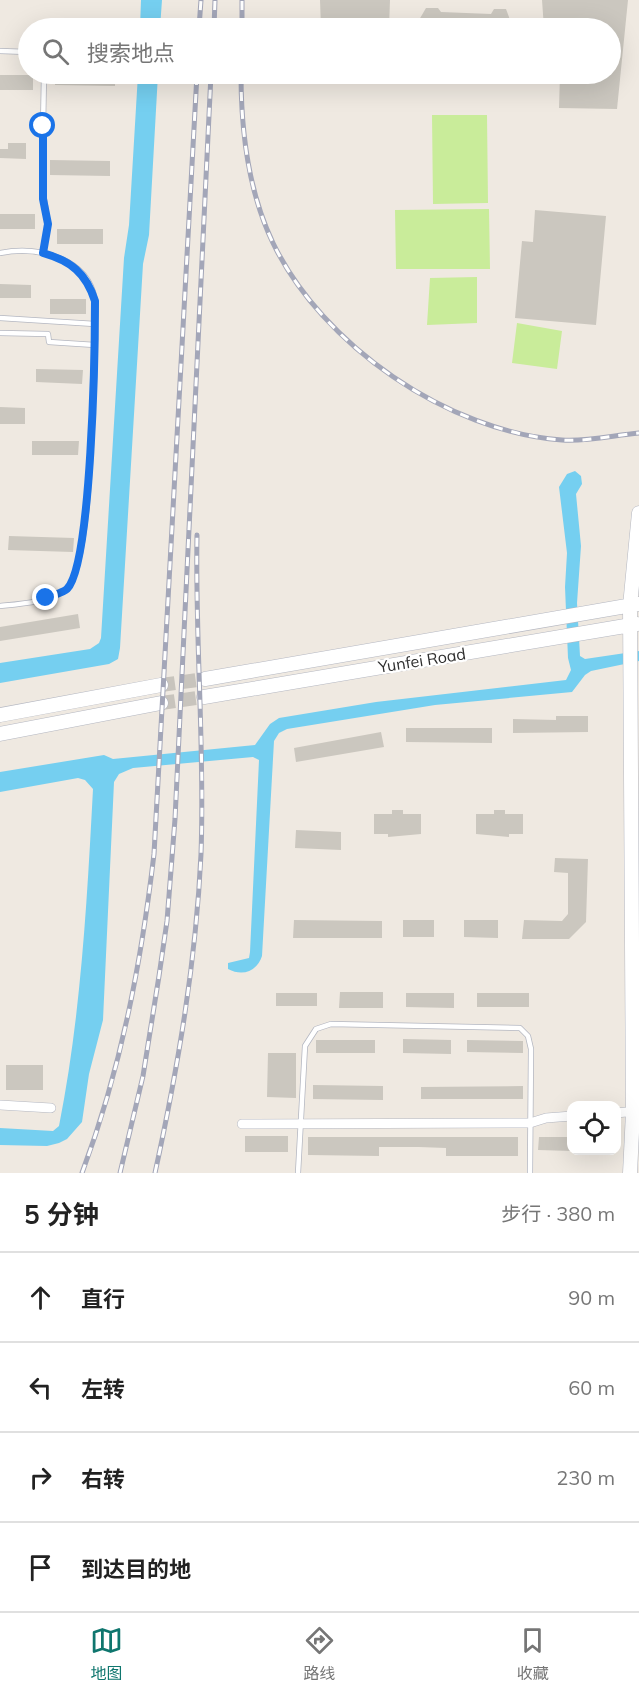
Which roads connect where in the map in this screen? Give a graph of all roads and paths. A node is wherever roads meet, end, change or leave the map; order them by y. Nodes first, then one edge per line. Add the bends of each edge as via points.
1 (0, 51) edge
2 (18, 52) edge
3 (44, 84) edge
4 (0, 253) edge
5 (43, 253) junction
6 (0, 318) edge
7 (95, 324) junction
8 (0, 333) edge
9 (95, 345) junction
10 (639, 513) edge
11 (634, 605) edge
12 (0, 606) edge
13 (634, 625) edge
14 (205, 679) tunnel mouth
15 (161, 685) tunnel mouth
16 (204, 697) tunnel mouth
17 (161, 703) tunnel mouth
18 (0, 715) edge
19 (0, 734) edge
20 (636, 1092) edge
21 (0, 1105) edge
22 (51, 1108) dead end
23 (636, 1112) edge
24 (621, 1113) edge
25 (567, 1116) edge
26 (530, 1124) junction
27 (242, 1125) dead end
28 (301, 1125) junction
29 (298, 1173) edge
30 (530, 1173) edge
31 (630, 1173) edge

1 - 2 lane
3 - 5 lane via 42,185 48,224
4 - 5 lane
5 - 7 lane via 61,258 82,273 95,301
6 - 7 lane
7 - 9 lane
8 - 9 lane via 48,334 49,342
9 - 12 lane via 89,473 78,567 67,589 46,598
10 - 11 main road
11 - 13 main road
11 - 14 main road, Yunfei Road
13 - 16 main road, Yunfei Road
13 - 20 main road via 630,659
15 - 18 main road
17 - 19 main road
20 - 23 main road
21 - 22 street
23 - 24 street
23 - 31 main road
25 - 26 street
26 - 28 street
26 - 28 lane via 531,1049 528,1036 520,1028 331,1024 316,1029 305,1046
26 - 30 lane
27 - 28 street
28 - 29 lane

